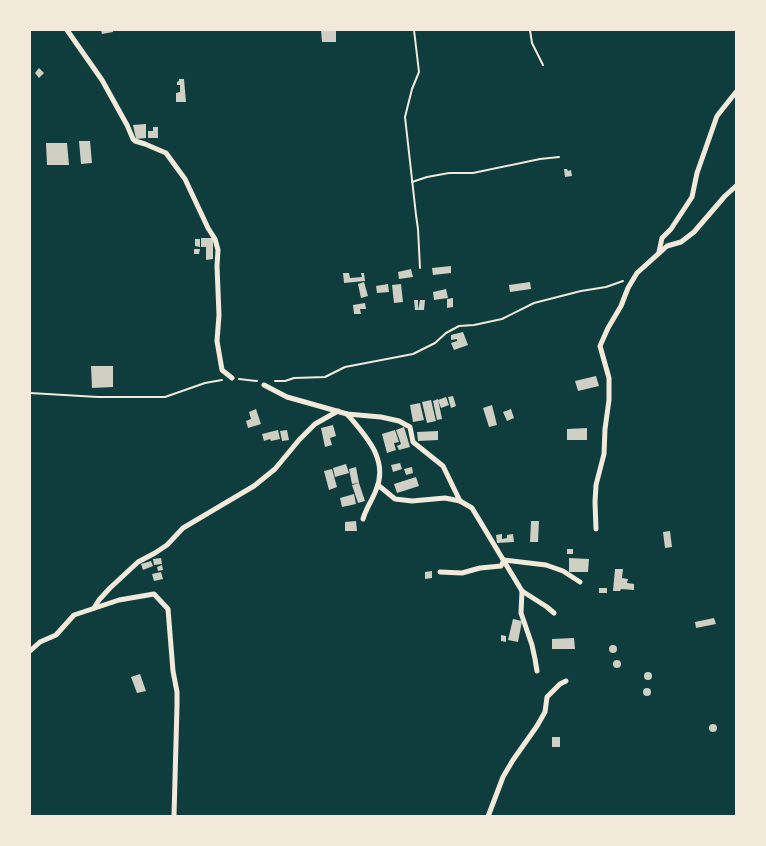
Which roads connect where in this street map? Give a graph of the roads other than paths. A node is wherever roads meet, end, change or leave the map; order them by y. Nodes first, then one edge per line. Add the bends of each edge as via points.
1 (67, 30) edge
2 (736, 92) edge
3 (736, 186) edge
4 (659, 253) junction
5 (232, 378) road end
6 (264, 385) road end
7 (338, 411) junction
8 (347, 414) junction
9 (378, 485) junction
10 (460, 501) junction
11 (363, 519) dead end
12 (596, 528) dead end
13 (504, 560) junction
14 (440, 572) dead end
15 (580, 582) dead end
16 (522, 592) junction
17 (93, 608) junction
18 (554, 613) dead end
19 (30, 652) edge
20 (537, 671) dead end
21 (566, 681) dead end
22 (174, 816) edge
23 (488, 816) edge

1 - 5 street via 102,80 135,142 166,153 185,179 215,239 220,314 217,341 222,370
2 - 4 street via 716,116 692,197 662,238
3 - 4 street via 694,232
4 - 12 street via 636,273 600,346 609,378 609,400 604,454 596,484
6 - 7 street via 287,397
7 - 8 street
7 - 17 street via 315,424 275,469 254,486 182,528 156,554 138,562
8 - 9 street via 375,449 380,465
8 - 10 street via 381,417 410,426 413,442 443,466
9 - 10 street via 395,499 445,498
9 - 11 street
10 - 13 street via 472,508
13 - 14 street via 501,566 462,573
13 - 15 street via 546,565
13 - 16 street
16 - 18 street
16 - 20 street via 521,613
17 - 19 street via 74,615 56,635 40,642
17 - 22 street via 154,594 168,609 177,692
21 - 23 street via 547,696 545,712 503,777

